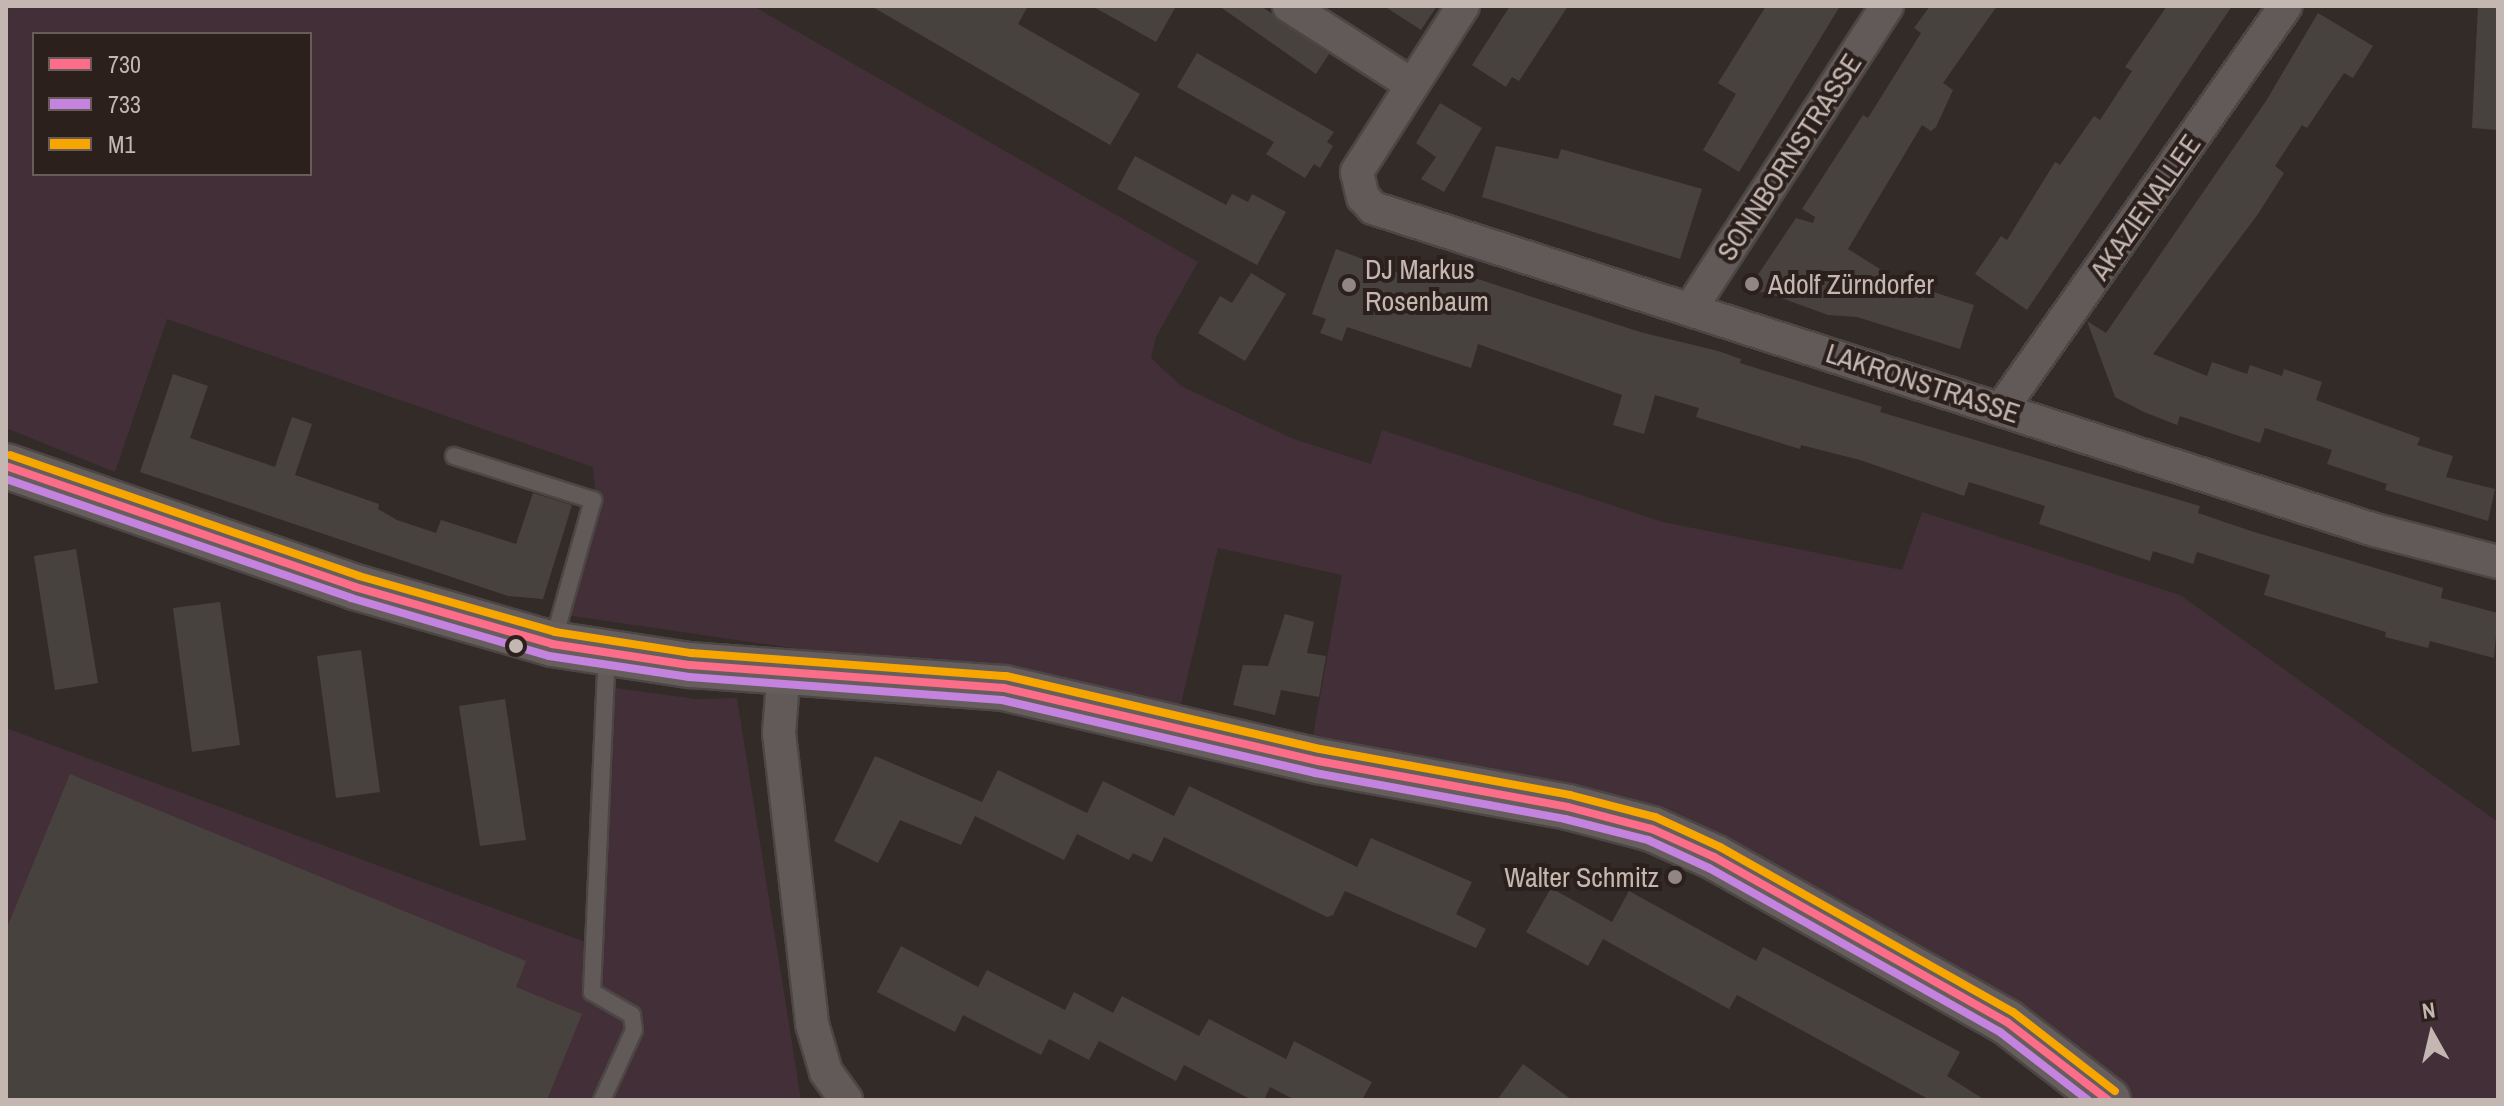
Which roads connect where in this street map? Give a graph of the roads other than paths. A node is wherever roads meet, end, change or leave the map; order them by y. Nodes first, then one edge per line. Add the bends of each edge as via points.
1 (1289, 6) edge
2 (1463, 6) edge
3 (1887, 6) edge
4 (2286, 6) edge
5 (1411, 84) junction
6 (1691, 308) junction
7 (2002, 408) junction
8 (454, 456) dead end
9 (6, 466) edge
10 (2498, 562) edge
11 (552, 644) junction
12 (607, 655) junction
13 (784, 669) junction
14 (602, 1100) edge
15 (846, 1100) edge
16 (2108, 1100) edge

1 - 5 street
2 - 5 street
3 - 6 street, SONNBORNSTRASSE
4 - 7 street, AKAZIENALLEE
5 - 6 street, LAKRONSTRASSE via 1363,159 1359,186 1373,208
6 - 7 street, LAKRONSTRASSE
7 - 10 street, LAKRONSTRASSE via 2375,530
8 - 11 lane via 593,500
9 - 11 main road via 355,587
11 - 12 main road
12 - 13 main road
12 - 14 lane via 592,992 632,1015 634,1030
13 - 15 street via 780,748 812,1024 826,1072
13 - 16 main road via 1004,688 1318,761 1568,807 1652,829 1714,857 2007,1022

